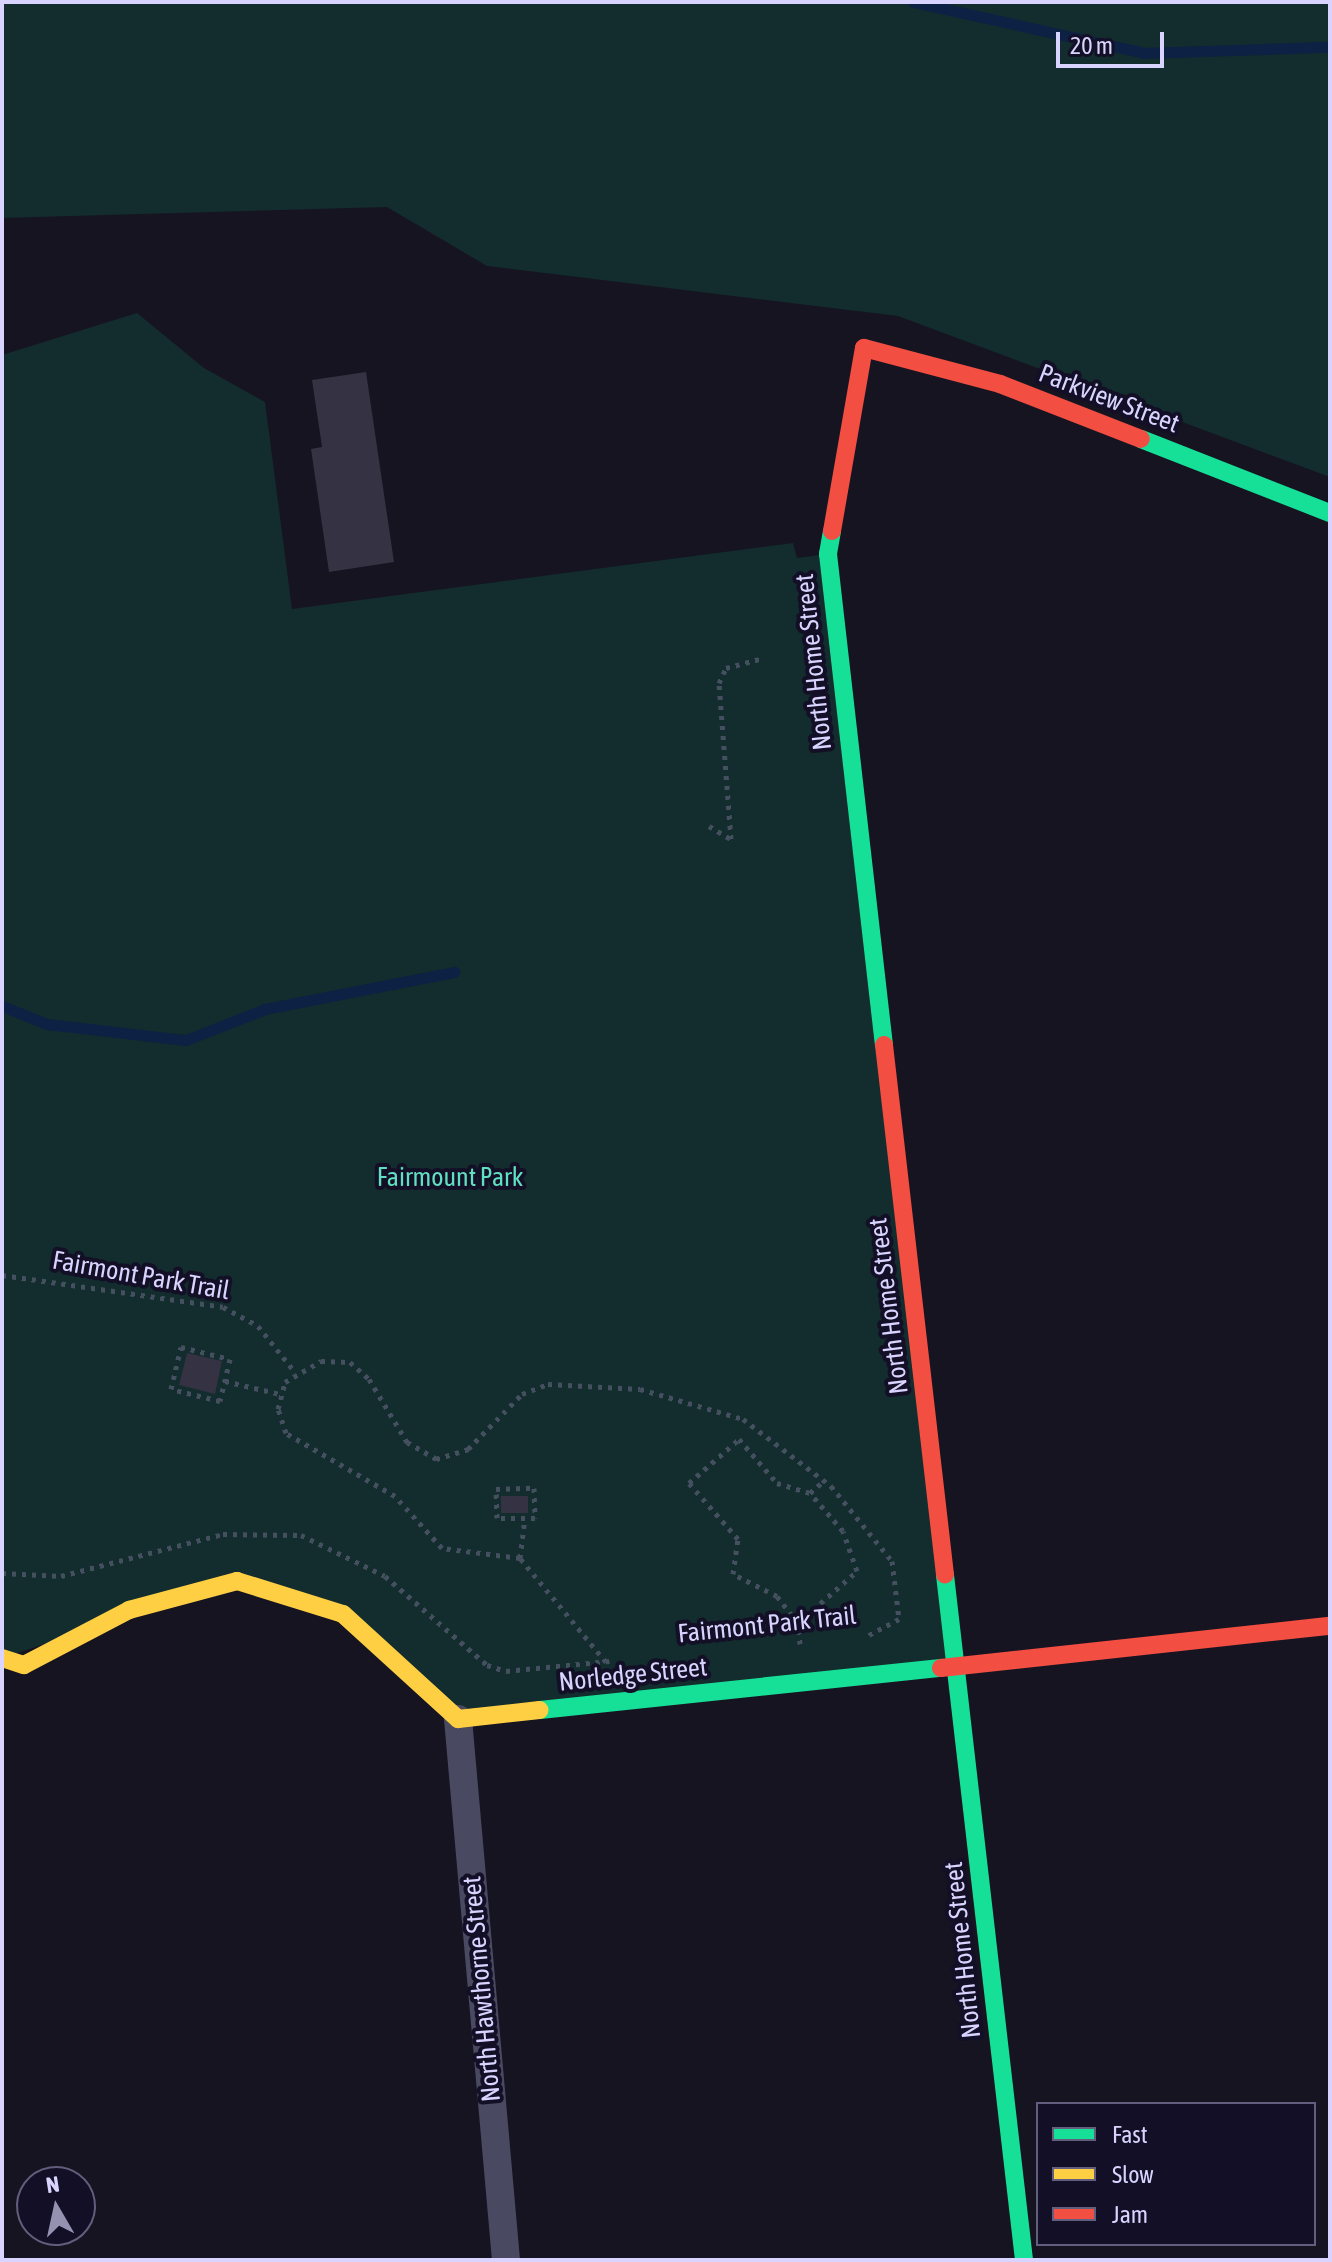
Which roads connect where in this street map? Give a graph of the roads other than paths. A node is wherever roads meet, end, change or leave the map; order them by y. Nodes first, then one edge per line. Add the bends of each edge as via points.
1 (864, 348) joint
2 (1330, 513) edge
3 (1330, 1626) edge
4 (2, 1658) edge
5 (959, 1670) junction
6 (458, 1719) junction
7 (506, 2260) edge
8 (1024, 2260) edge

1 - 2 street, Parkview Street via 1000,384
1 - 5 street, North Home Street via 828,554
3 - 5 street, Norledge Street
4 - 6 street via 24,1665 129,1610 237,1581 343,1614
5 - 6 street, Norledge Street
5 - 8 street, North Home Street
6 - 7 street, North Hawthorne Street

